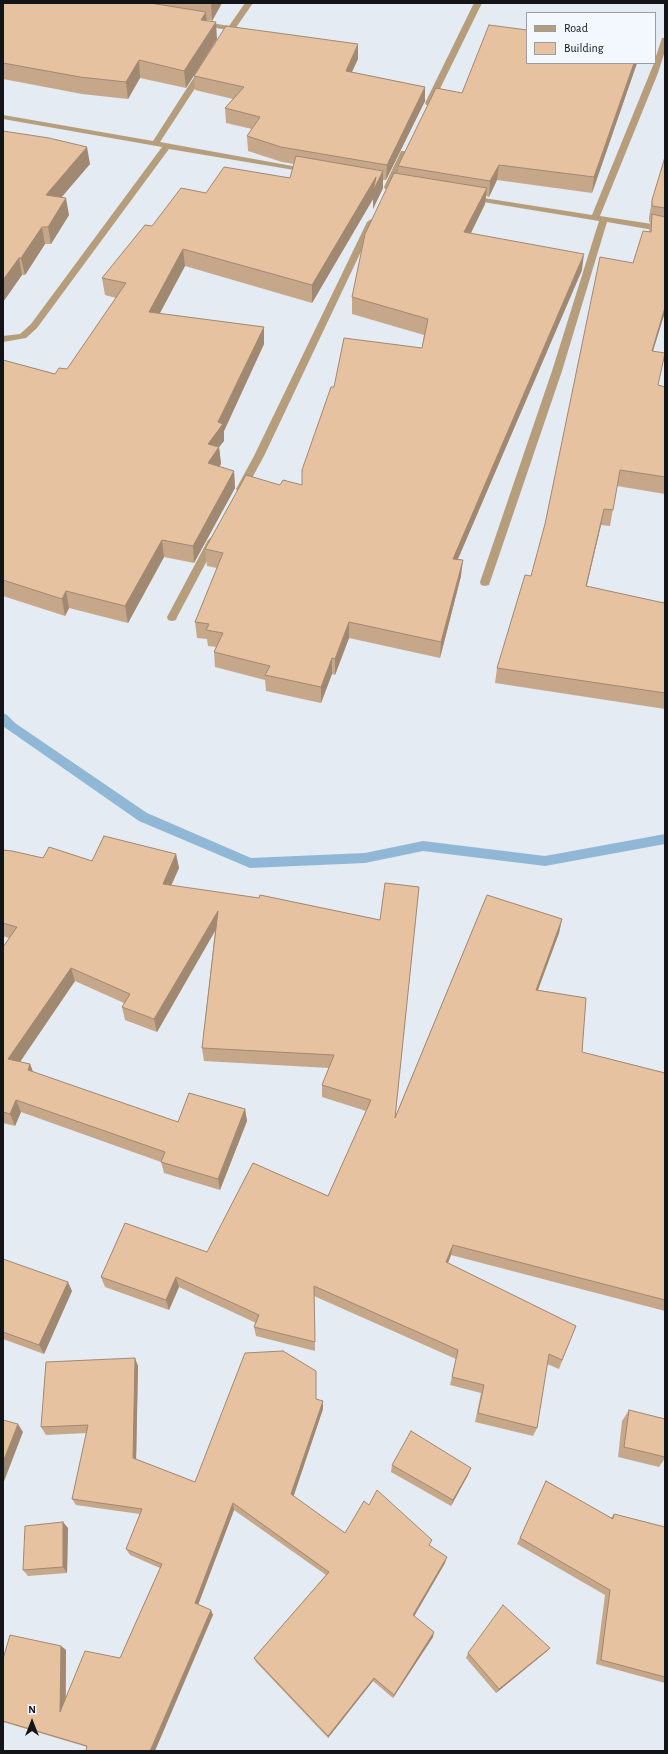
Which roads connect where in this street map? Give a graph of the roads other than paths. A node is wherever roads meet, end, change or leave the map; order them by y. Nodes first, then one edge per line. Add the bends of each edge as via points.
1 (249, 3) edge
2 (478, 3) edge
3 (192, 22) edge
4 (230, 28) junction
5 (665, 40) edge
6 (218, 47) edge
7 (210, 60) edge
8 (426, 108) edge
9 (3, 117) edge
10 (156, 143) junction
11 (409, 143) edge
12 (168, 145) junction
13 (320, 173) edge
14 (388, 187) edge
15 (465, 197) edge
16 (375, 214) edge
17 (600, 218) junction
18 (665, 229) edge
19 (3, 339) edge
20 (236, 498) edge
21 (217, 533) edge
22 (485, 582) dead end
23 (172, 617) dead end

1 - 4 street
2 - 8 street
3 - 4 street
4 - 6 street
5 - 17 street
7 - 10 street
9 - 10 street
10 - 12 street
11 - 14 street
12 - 13 street
12 - 19 street via 34,326 23,336
15 - 17 street
16 - 20 street
17 - 18 street
17 - 22 street via 558,371
21 - 23 street

